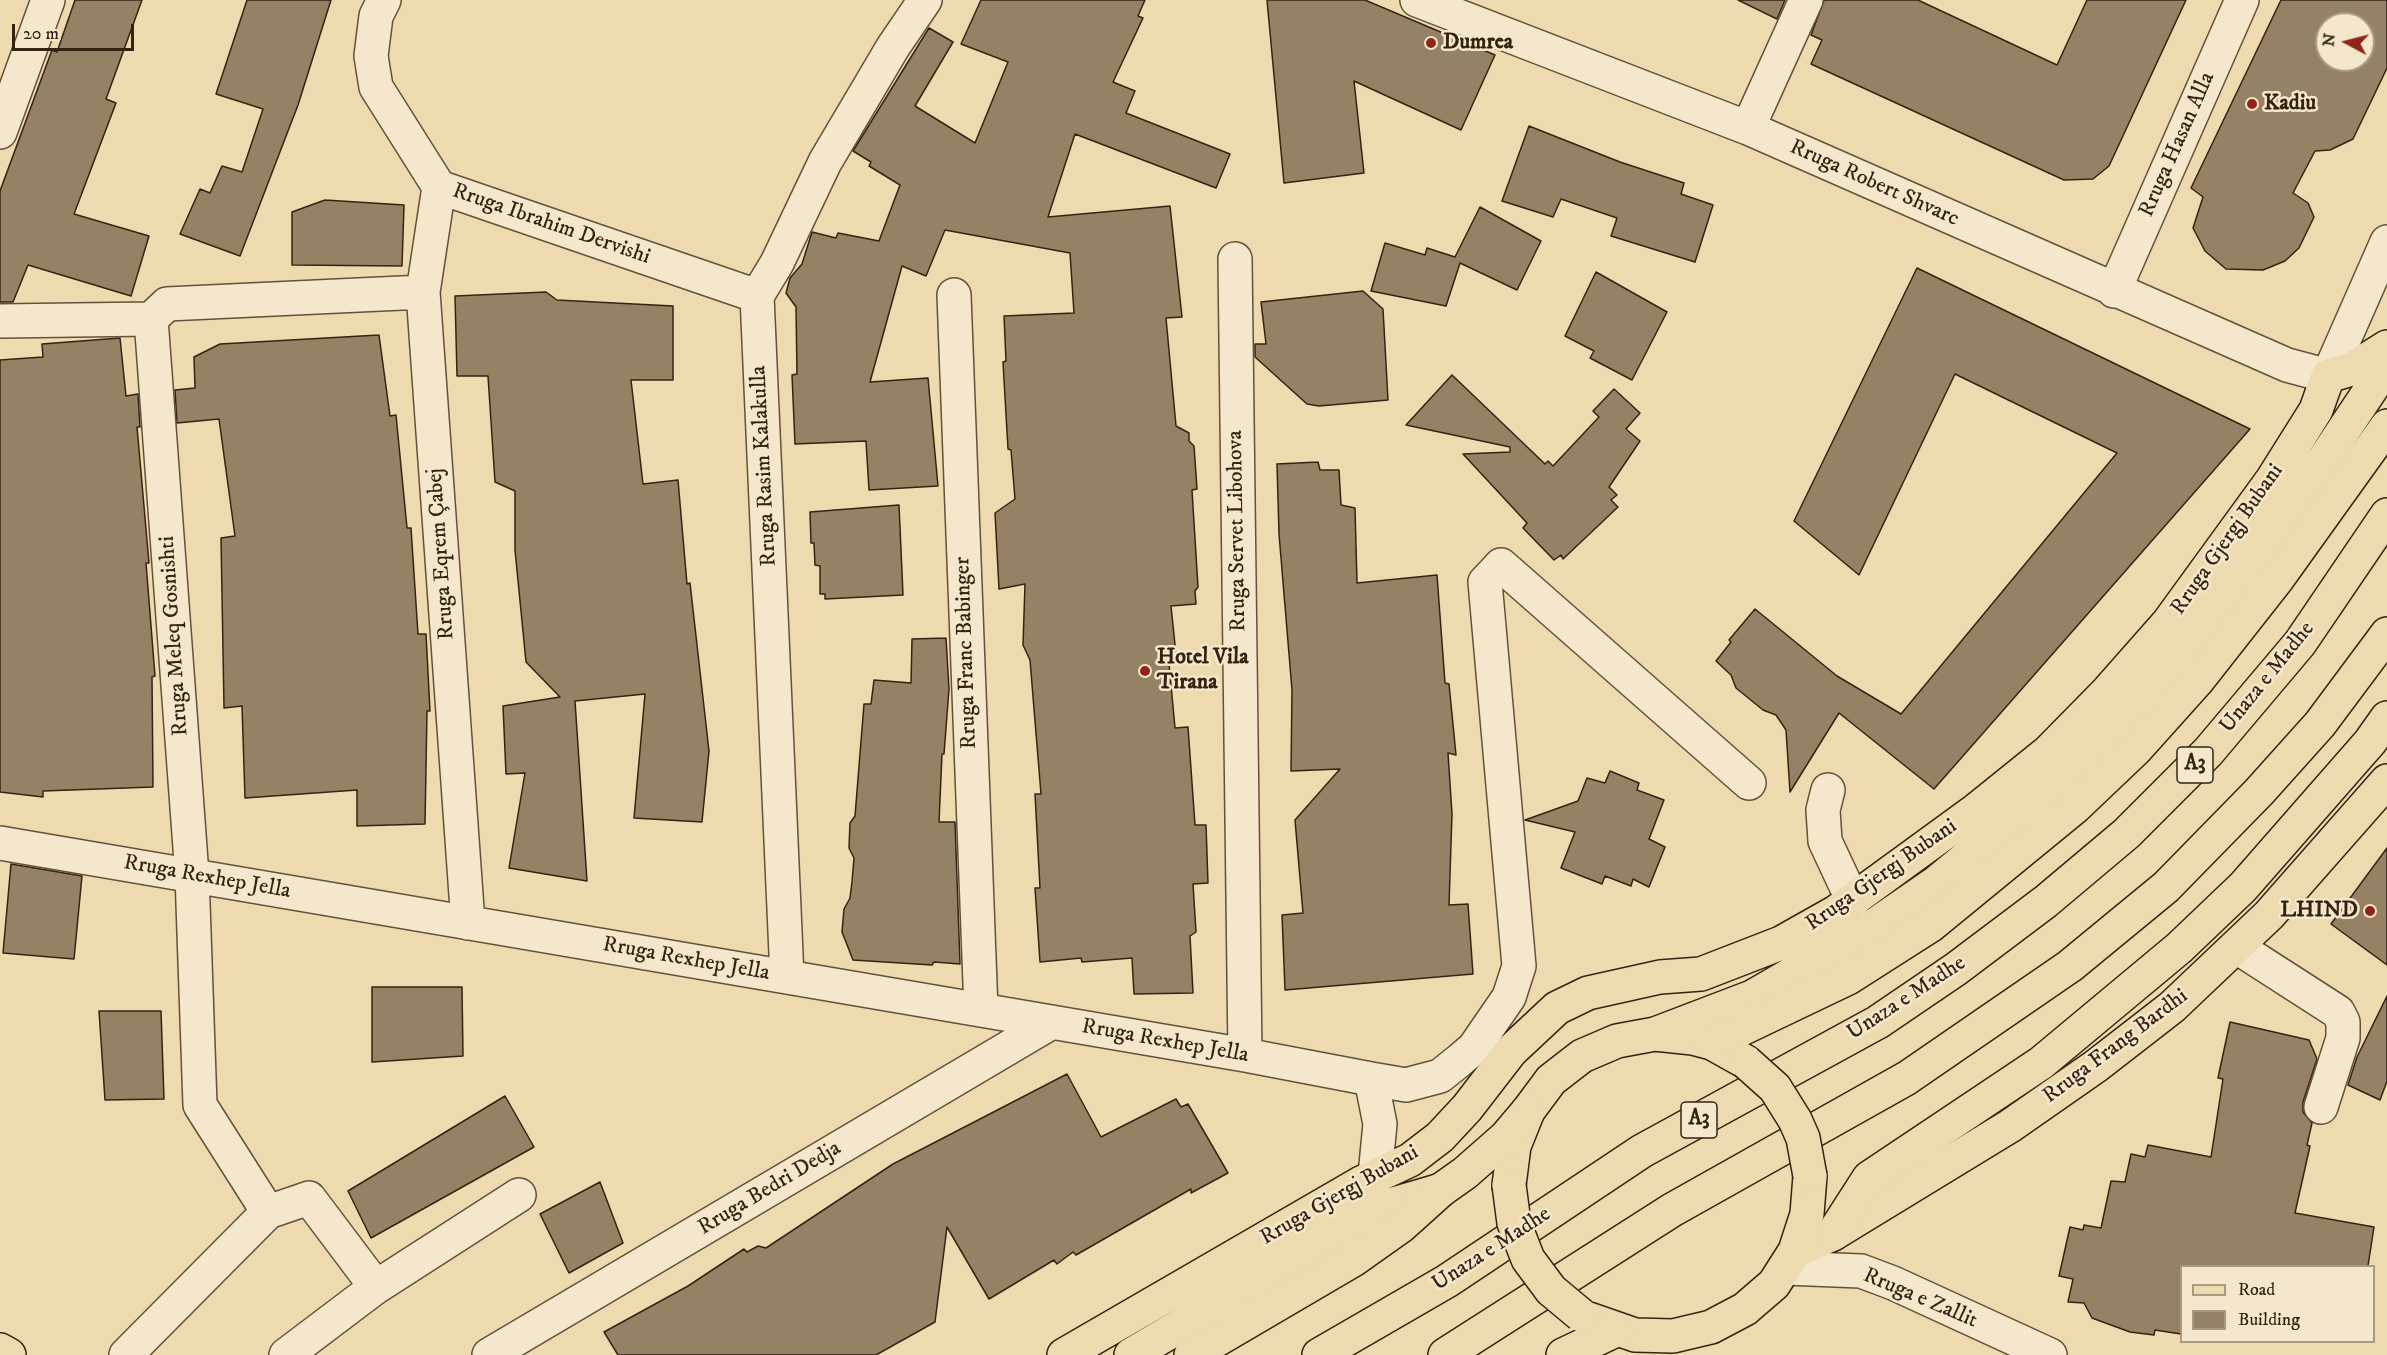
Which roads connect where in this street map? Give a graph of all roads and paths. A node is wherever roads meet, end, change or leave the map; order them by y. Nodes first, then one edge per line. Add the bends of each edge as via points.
1 (48, 0) edge
2 (384, 0) edge
3 (926, 0) edge
4 (1417, 0) edge
5 (1806, 0) edge
6 (2242, 0) edge
7 (1748, 128) junction
8 (0, 132) edge
9 (439, 187) junction
10 (2387, 242) edge
11 (1235, 259) dead end
12 (2114, 291) junction
13 (423, 292) junction
14 (954, 295) dead end
15 (757, 296) junction
16 (151, 319) junction
17 (0, 321) edge
18 (2387, 347) edge
19 (2387, 365) edge
20 (2328, 376) junction
21 (2316, 410) junction
22 (2387, 426) edge
23 (2387, 515) edge
24 (2266, 543) junction
25 (2387, 634) edge
26 (2387, 718) edge
27 (2387, 781) edge
28 (1749, 783) dead end
29 (1828, 790) dead end
30 (0, 843) edge
31 (192, 875) junction
32 (1853, 901) junction
33 (468, 923) junction
34 (2237, 947) junction
35 (787, 977) junction
36 (981, 1010) junction
37 (1052, 1022) junction
38 (1655, 1034) junction
39 (1712, 1043) junction
40 (1245, 1055) junction
41 (1371, 1079) junction
42 (2321, 1107) dead end
43 (1528, 1111) junction
44 (1375, 1175) junction
45 (1441, 1190) junction
46 (519, 1196) dead end
47 (268, 1212) junction
48 (1833, 1234) junction
49 (1790, 1260) junction
50 (376, 1287) junction
51 (1633, 1342) edge
52 (0, 1350) edge
53 (9, 1355) edge
54 (126, 1355) edge
55 (286, 1355) edge
56 (489, 1355) edge
57 (1064, 1355) edge
58 (1131, 1355) edge
59 (1191, 1355) edge
60 (1319, 1355) edge
61 (1445, 1355) edge
62 (1563, 1355) edge
63 (2050, 1355) edge

1 - 8 street
2 - 9 street, Rruga Ibrahim Dervishi via 376,16 371,56 376,87
3 - 15 street via 893,47 825,162
4 - 7 street, Rruga Robert Shvarc
5 - 7 street
6 - 12 street, Rruga Hasan Alla
7 - 12 street, Rruga Robert Shvarc
9 - 13 street, Rruga Eqrem Çabej
9 - 15 street, Rruga Ibrahim Dervishi
10 - 20 street
11 - 40 street, Rruga Servet Libohova
12 - 20 street, Rruga Robert Shvarc via 2287,365
13 - 16 street via 167,304
13 - 33 street, Rruga Eqrem Çabej
14 - 36 street, Rruga Franc Babinger
15 - 35 street, Rruga Rasim Kalakulla
16 - 17 street
16 - 31 street, Rruga Meleq Gosnishti
18 - 20 main road via 2352,369
19 - 24 main road
20 - 21 main road, Rruga Gjergj Bubani
21 - 24 main road via 2310,441
21 - 32 main road, Rruga Gjergj Bubani via 2211,565 2168,623 2108,691 2048,752
22 - 39 main road via 2278,578 2197,681 2136,749 2075,807 1931,925 1848,978
23 - 60 main road, Unaza e Madhe / A3 via 2300,643 2208,752 2127,833 2045,902 1878,1022 1642,1151 1447,1281
24 - 38 main road via 2144,699 1991,840 1866,931 1792,975 1752,997
25 - 61 main road via 2320,724 2259,792 2166,887 2070,966 1907,1078 1672,1210
26 - 48 main road via 2243,886 2179,948 2041,1063 1869,1178
27 - 34 main road, Rruga Frang Bardhi
28 - 41 street, Rruga Rexhep Jella via 1501,565 1485,582 1519,966 1509,997 1474,1048 1440,1076 1406,1085
29 - 32 street via 1823,810 1825,841
30 - 31 street, Rruga Rexhep Jella
31 - 33 street, Rruga Rexhep Jella
31 - 47 street, Rruga Meleq Gosnishti via 200,1105
32 - 44 main road, Rruga Gjergj Bubani via 1781,943 1739,961 1701,974 1660,977 1588,993 1557,1008 1511,1051 1440,1137 1410,1160
33 - 35 street, Rruga Rexhep Jella
34 - 42 street via 2338,1012 2343,1022 2343,1038
34 - 48 main road, Rruga Frang Bardhi via 2195,987 2096,1066 2010,1126
35 - 36 street, Rruga Rexhep Jella
36 - 37 street, Rruga Rexhep Jella
37 - 40 street, Rruga Rexhep Jella
37 - 56 street, Rruga Bedri Dedja
38 - 39 main road
38 - 43 main road via 1617,1041 1582,1056 1551,1080
39 - 49 main road, bridge via 1746,1062 1774,1088 1803,1138 1809,1176 1807,1214
40 - 41 street, Rruga Rexhep Jella
41 - 44 street via 1380,1124
43 - 45 main road via 1506,1137
43 - 51 main road, bridge via 1514,1146 1509,1185 1514,1223 1528,1259 1551,1290 1581,1315
44 - 57 main road, Rruga Gjergj Bubani
45 - 58 main road via 1380,1208
45 - 59 main road via 1401,1226 1353,1260
46 - 50 street
47 - 50 street via 309,1198
47 - 54 street
48 - 49 main road, Rruga Frang Bardhi
49 - 51 main road via 1760,1297 1728,1320 1692,1333
49 - 63 street, Rruga e Zallit via 1861,1271
50 - 55 street
51 - 62 main road
52 - 53 main road

